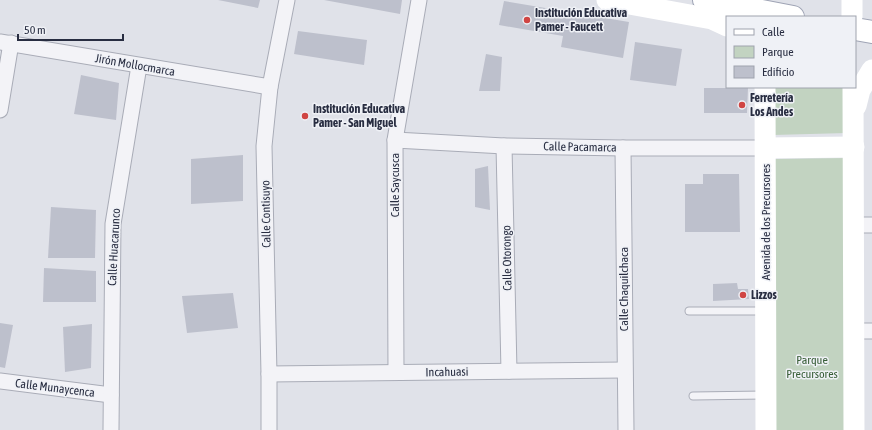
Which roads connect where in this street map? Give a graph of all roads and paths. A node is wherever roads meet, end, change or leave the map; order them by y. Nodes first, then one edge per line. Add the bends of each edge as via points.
1 (287, 0) edge
2 (419, 0) edge
3 (607, 0) edge
4 (704, 0) edge
5 (852, 0) edge
6 (764, 9) edge
7 (789, 16) edge
8 (852, 16) edge
9 (726, 26) edge
10 (856, 29) edge
11 (872, 32) edge
12 (6, 43) edge
13 (139, 66) junction
14 (872, 70) edge
15 (270, 88) junction
16 (765, 88) edge
17 (860, 90) edge
18 (0, 110) edge
19 (394, 140) junction
20 (504, 146) junction
21 (854, 147) junction
22 (623, 148) junction
23 (766, 148) junction
24 (863, 225) edge
25 (766, 310) junction
26 (689, 311) dead end
27 (863, 331) edge
28 (624, 370) junction
29 (509, 371) junction
30 (396, 372) junction
31 (269, 374) junction
32 (0, 381) edge
33 (111, 395) junction
34 (766, 395) junction
35 (693, 396) dead end
36 (111, 430) edge
37 (269, 430) edge
38 (626, 430) edge
39 (766, 430) edge
40 (854, 430) edge

1 - 15 street, Calle Contisuyo
2 - 19 street, Calle Saycusca
3 - 9 main road via 712,19
4 - 6 main road
5 - 8 main road
6 - 7 main road
10 - 11 main road
12 - 13 street, Jirón Mollocmarca
12 - 18 street
13 - 15 street, Jirón Mollocmarca
13 - 33 street, Calle Huacarunco via 113,224
14 - 17 main road
15 - 31 street, Calle Contisuyo via 264,146
16 - 23 main road, Avenida de los Precursores
17 - 21 main road via 853,123
19 - 20 street, Calle Pacamarca
19 - 30 street, Calle Saycusca
20 - 22 street, Calle Pacamarca
20 - 29 street, Calle Otorongo
21 - 23 main road
21 - 24 main road
22 - 23 street, Calle Pacamarca
22 - 28 street, Calle Chaquilchaca
23 - 25 main road, Avenida de los Precursores
24 - 27 main road
25 - 26 lane
25 - 34 main road, Avenida de los Precursores
27 - 40 main road
28 - 29 street, Incahuasi
28 - 38 street, Calle Chaquilchaca
29 - 30 street, Incahuasi
30 - 31 street, Incahuasi
31 - 37 street, Calle Contisuyo
32 - 33 street, Calle Munaycenca
33 - 36 street, Calle Huacarunco
34 - 35 lane
34 - 39 main road, Avenida de los Precursores

